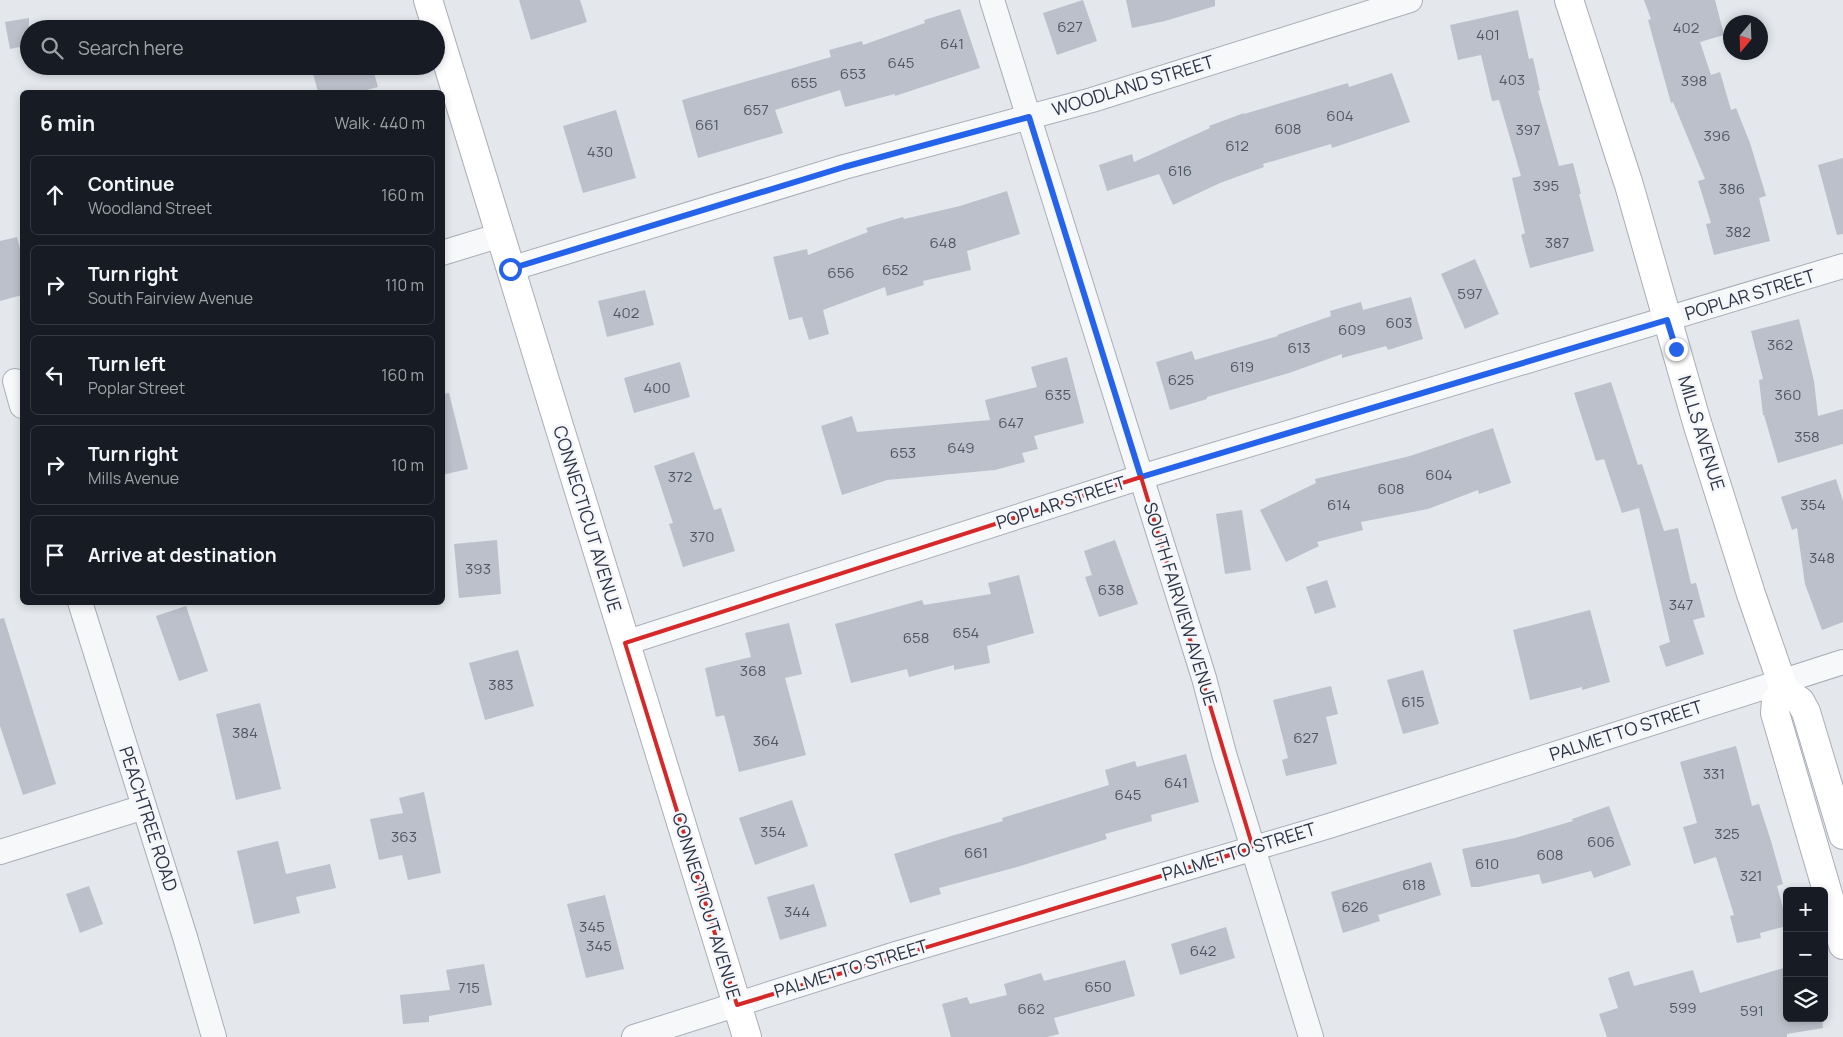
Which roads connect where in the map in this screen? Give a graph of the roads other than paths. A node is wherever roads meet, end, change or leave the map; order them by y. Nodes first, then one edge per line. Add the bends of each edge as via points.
1 (428, 0) edge
2 (992, 0) edge
3 (1410, 0) edge
4 (1569, 0) edge
5 (434, 20) edge
6 (445, 55) edge
7 (1029, 117) junction
8 (501, 235) junction
9 (445, 252) edge
10 (1843, 266) edge
11 (510, 269) junction
12 (1667, 320) junction
13 (13, 382) edge
14 (20, 401) edge
15 (1141, 477) junction
16 (81, 605) edge
17 (625, 643) junction
18 (1843, 662) edge
19 (1783, 687) junction
20 (144, 807) junction
21 (1843, 835) edge
22 (1253, 848) junction
23 (0, 852) edge
24 (1843, 944) edge
25 (737, 1004) junction
26 (214, 1037) edge
27 (634, 1037) edge
28 (747, 1037) edge
29 (1311, 1037) edge

1 - 5 street, CONNECTICUT AVENUE
2 - 7 street, SOUTH FAIRVIEW AVENUE
3 - 7 street, WOODLAND STREET
4 - 12 street, MILLS AVENUE
6 - 8 street, CONNECTICUT AVENUE
7 - 11 street, WOODLAND STREET via 844,167
7 - 15 street, SOUTH FAIRVIEW AVENUE
8 - 9 street
8 - 11 street, CONNECTICUT AVENUE
10 - 12 street, POPLAR STREET
11 - 17 street, CONNECTICUT AVENUE
12 - 15 street, POPLAR STREET
12 - 19 street, MILLS AVENUE
13 - 14 street
15 - 17 street, POPLAR STREET
15 - 22 street, SOUTH FAIRVIEW AVENUE
16 - 20 street, PEACHTREE ROAD
17 - 25 street, CONNECTICUT AVENUE
18 - 19 street, PALMETTO STREET
19 - 21 street via 1800,701 1806,712
19 - 22 street, PALMETTO STREET
19 - 24 street via 1776,701 1775,713
20 - 23 street
20 - 26 street, PEACHTREE ROAD
22 - 25 street, PALMETTO STREET
22 - 29 street, SOUTH FAIRVIEW AVENUE
25 - 27 street, PALMETTO STREET
25 - 28 street, CONNECTICUT AVENUE

